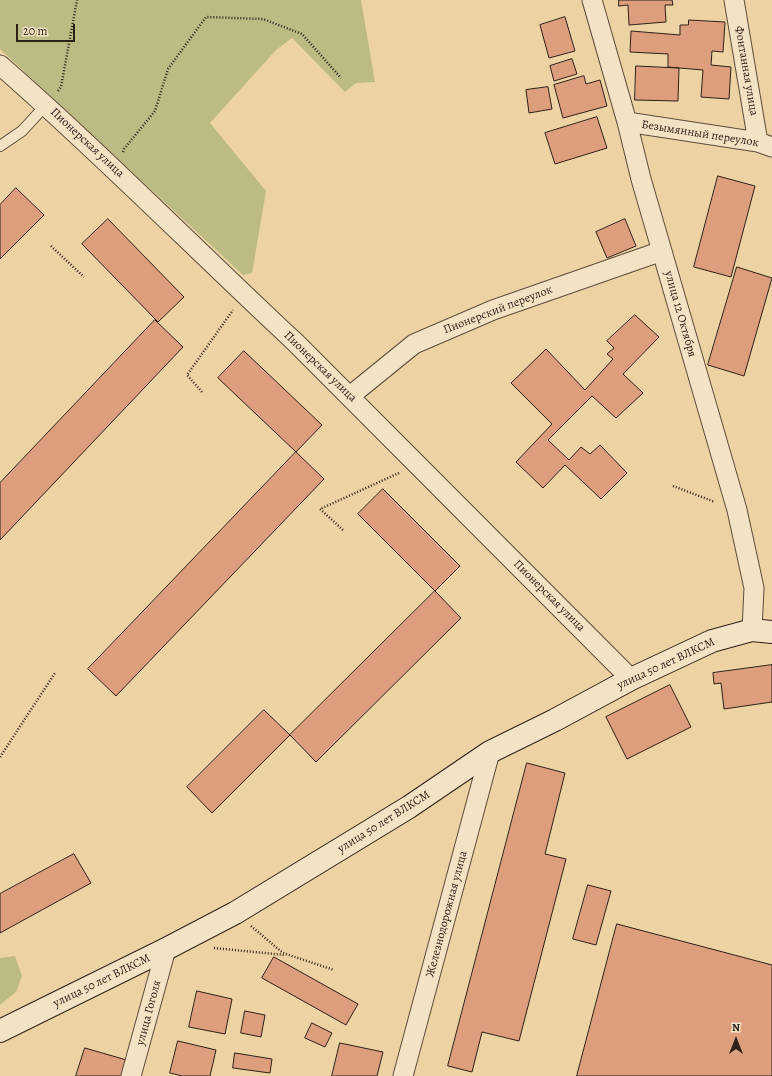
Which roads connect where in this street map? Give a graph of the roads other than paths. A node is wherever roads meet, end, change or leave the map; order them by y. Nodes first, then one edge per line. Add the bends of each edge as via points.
1 (592, 0) edge
2 (734, 0) edge
3 (0, 65) edge
4 (46, 105) junction
5 (627, 122) junction
6 (765, 145) edge
7 (0, 146) edge
8 (662, 251) junction
9 (350, 396) junction
10 (762, 631) edge
11 (631, 679) junction
12 (490, 752) junction
13 (166, 949) junction
14 (0, 1031) edge
15 (131, 1076) edge
16 (403, 1076) edge

1 - 5 street, улица 12 Октября
2 - 6 street, Фонтанная улица
3 - 4 street, Пионерская улица
4 - 7 lane via 22,132
4 - 9 street, Пионерская улица
5 - 6 street, Безымянный переулок
5 - 8 street, улица 12 Октября
8 - 9 street, Пионерский переулок via 493,310 414,344
8 - 10 street, улица 12 Октября via 737,510
9 - 11 street, Пионерская улица
10 - 11 street, улица 50 лет ВЛКСМ via 712,641
11 - 12 street, улица 50 лет ВЛКСМ
12 - 13 street, улица 50 лет ВЛКСМ via 409,807 235,913
12 - 16 street, Железнодорожная улица
13 - 14 street, улица 50 лет ВЛКСМ
13 - 15 street, улица Гоголя

